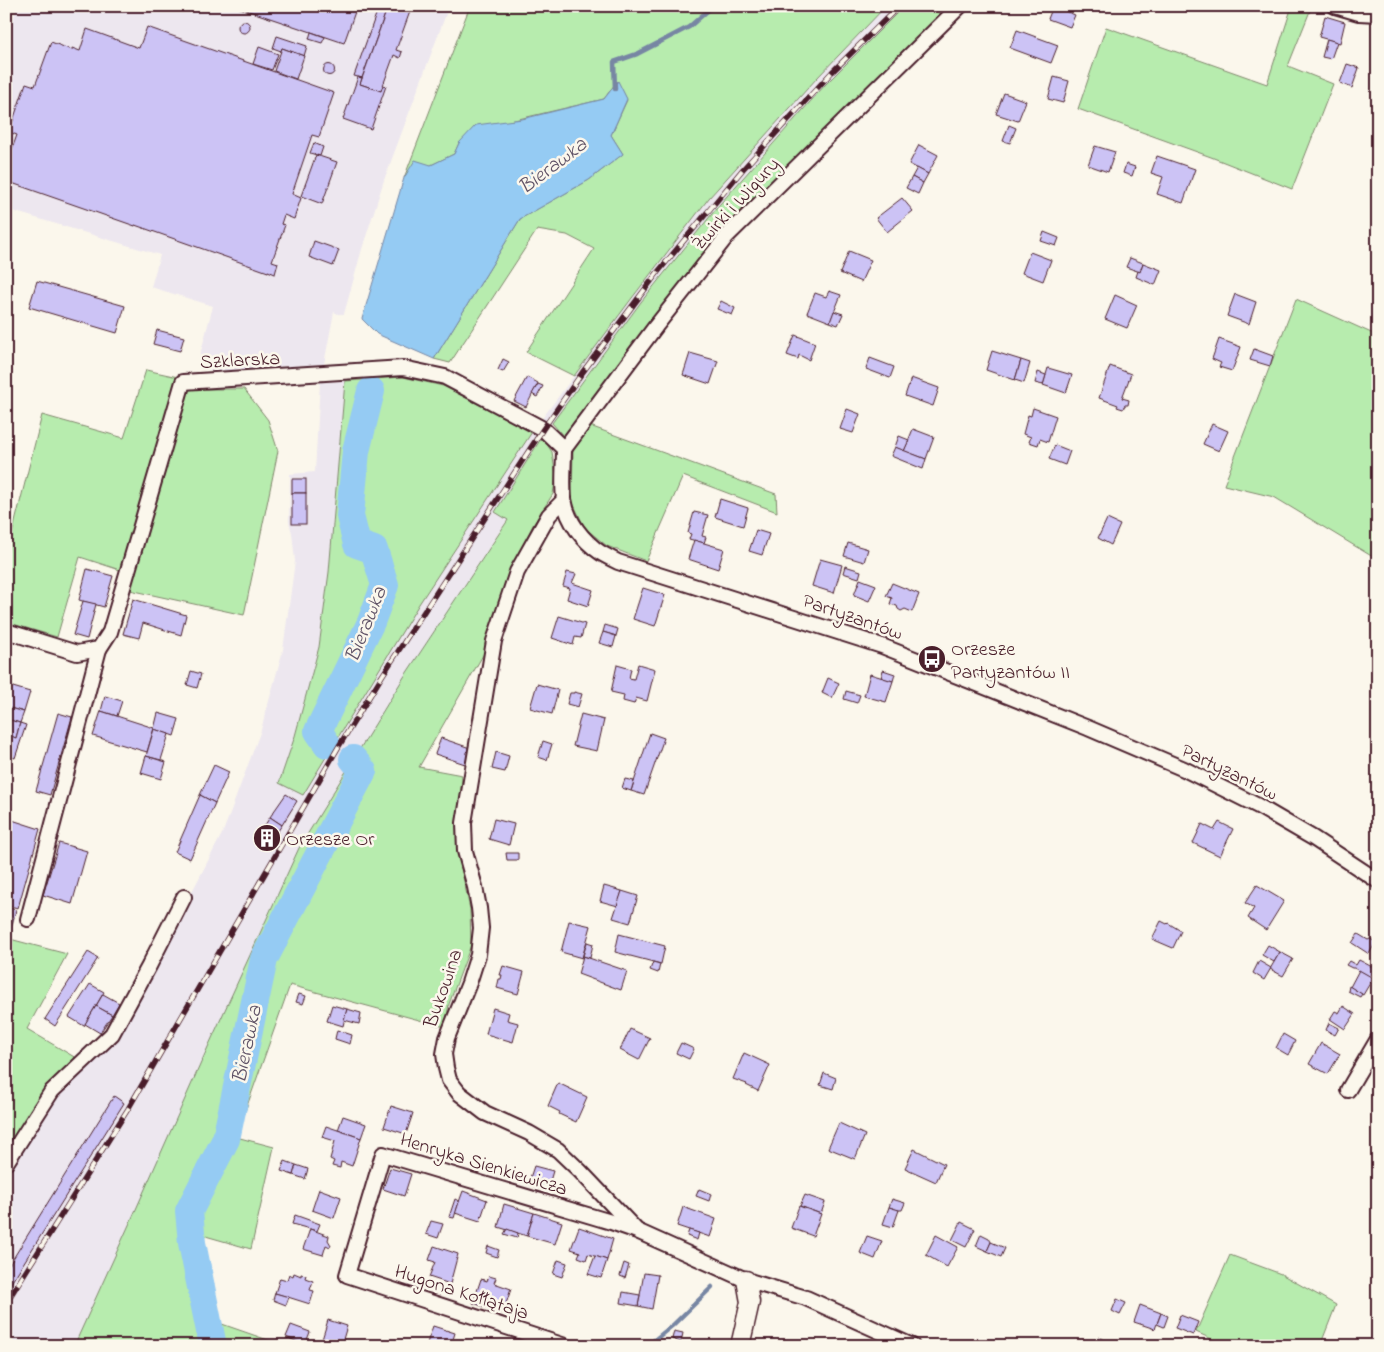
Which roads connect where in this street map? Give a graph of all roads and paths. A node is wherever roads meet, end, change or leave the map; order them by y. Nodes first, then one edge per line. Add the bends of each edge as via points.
1 (960, 6) edge
2 (1335, 6) edge
3 (1378, 14) edge
4 (564, 449) junction
5 (564, 500) junction
6 (6, 632) edge
7 (99, 649) junction
8 (1378, 881) edge
9 (184, 897) dead end
10 (28, 919) dead end
11 (1378, 1039) edge
12 (1348, 1090) dead end
13 (6, 1163) edge
14 (637, 1231) junction
15 (347, 1275) joint
16 (746, 1280) junction
17 (565, 1346) edge
18 (740, 1346) edge
19 (912, 1346) edge

1 - 4 street, Żwirki i Wigury via 727,236
2 - 3 street
4 - 5 street, Partyzantów
4 - 7 street, Szklarska via 543,429 444,376 403,368 183,382 110,632
5 - 8 street, Partyzantów via 578,532 602,554 618,562 882,646 1088,728 1184,769 1258,806
5 - 14 street, Bukowina via 548,515 517,572 494,642 464,823 465,851 479,908 478,955 444,1054 449,1080 459,1093 485,1113 558,1150
6 - 7 street via 77,653
7 - 10 street
9 - 13 street via 112,1034 52,1091
11 - 12 street
14 - 15 street, Henryka Sienkiewicza via 382,1154
14 - 16 street, Bukowina
15 - 17 street, Hugona Kołłątaja
16 - 18 street via 750,1302
16 - 19 street, Bukowina via 806,1298

